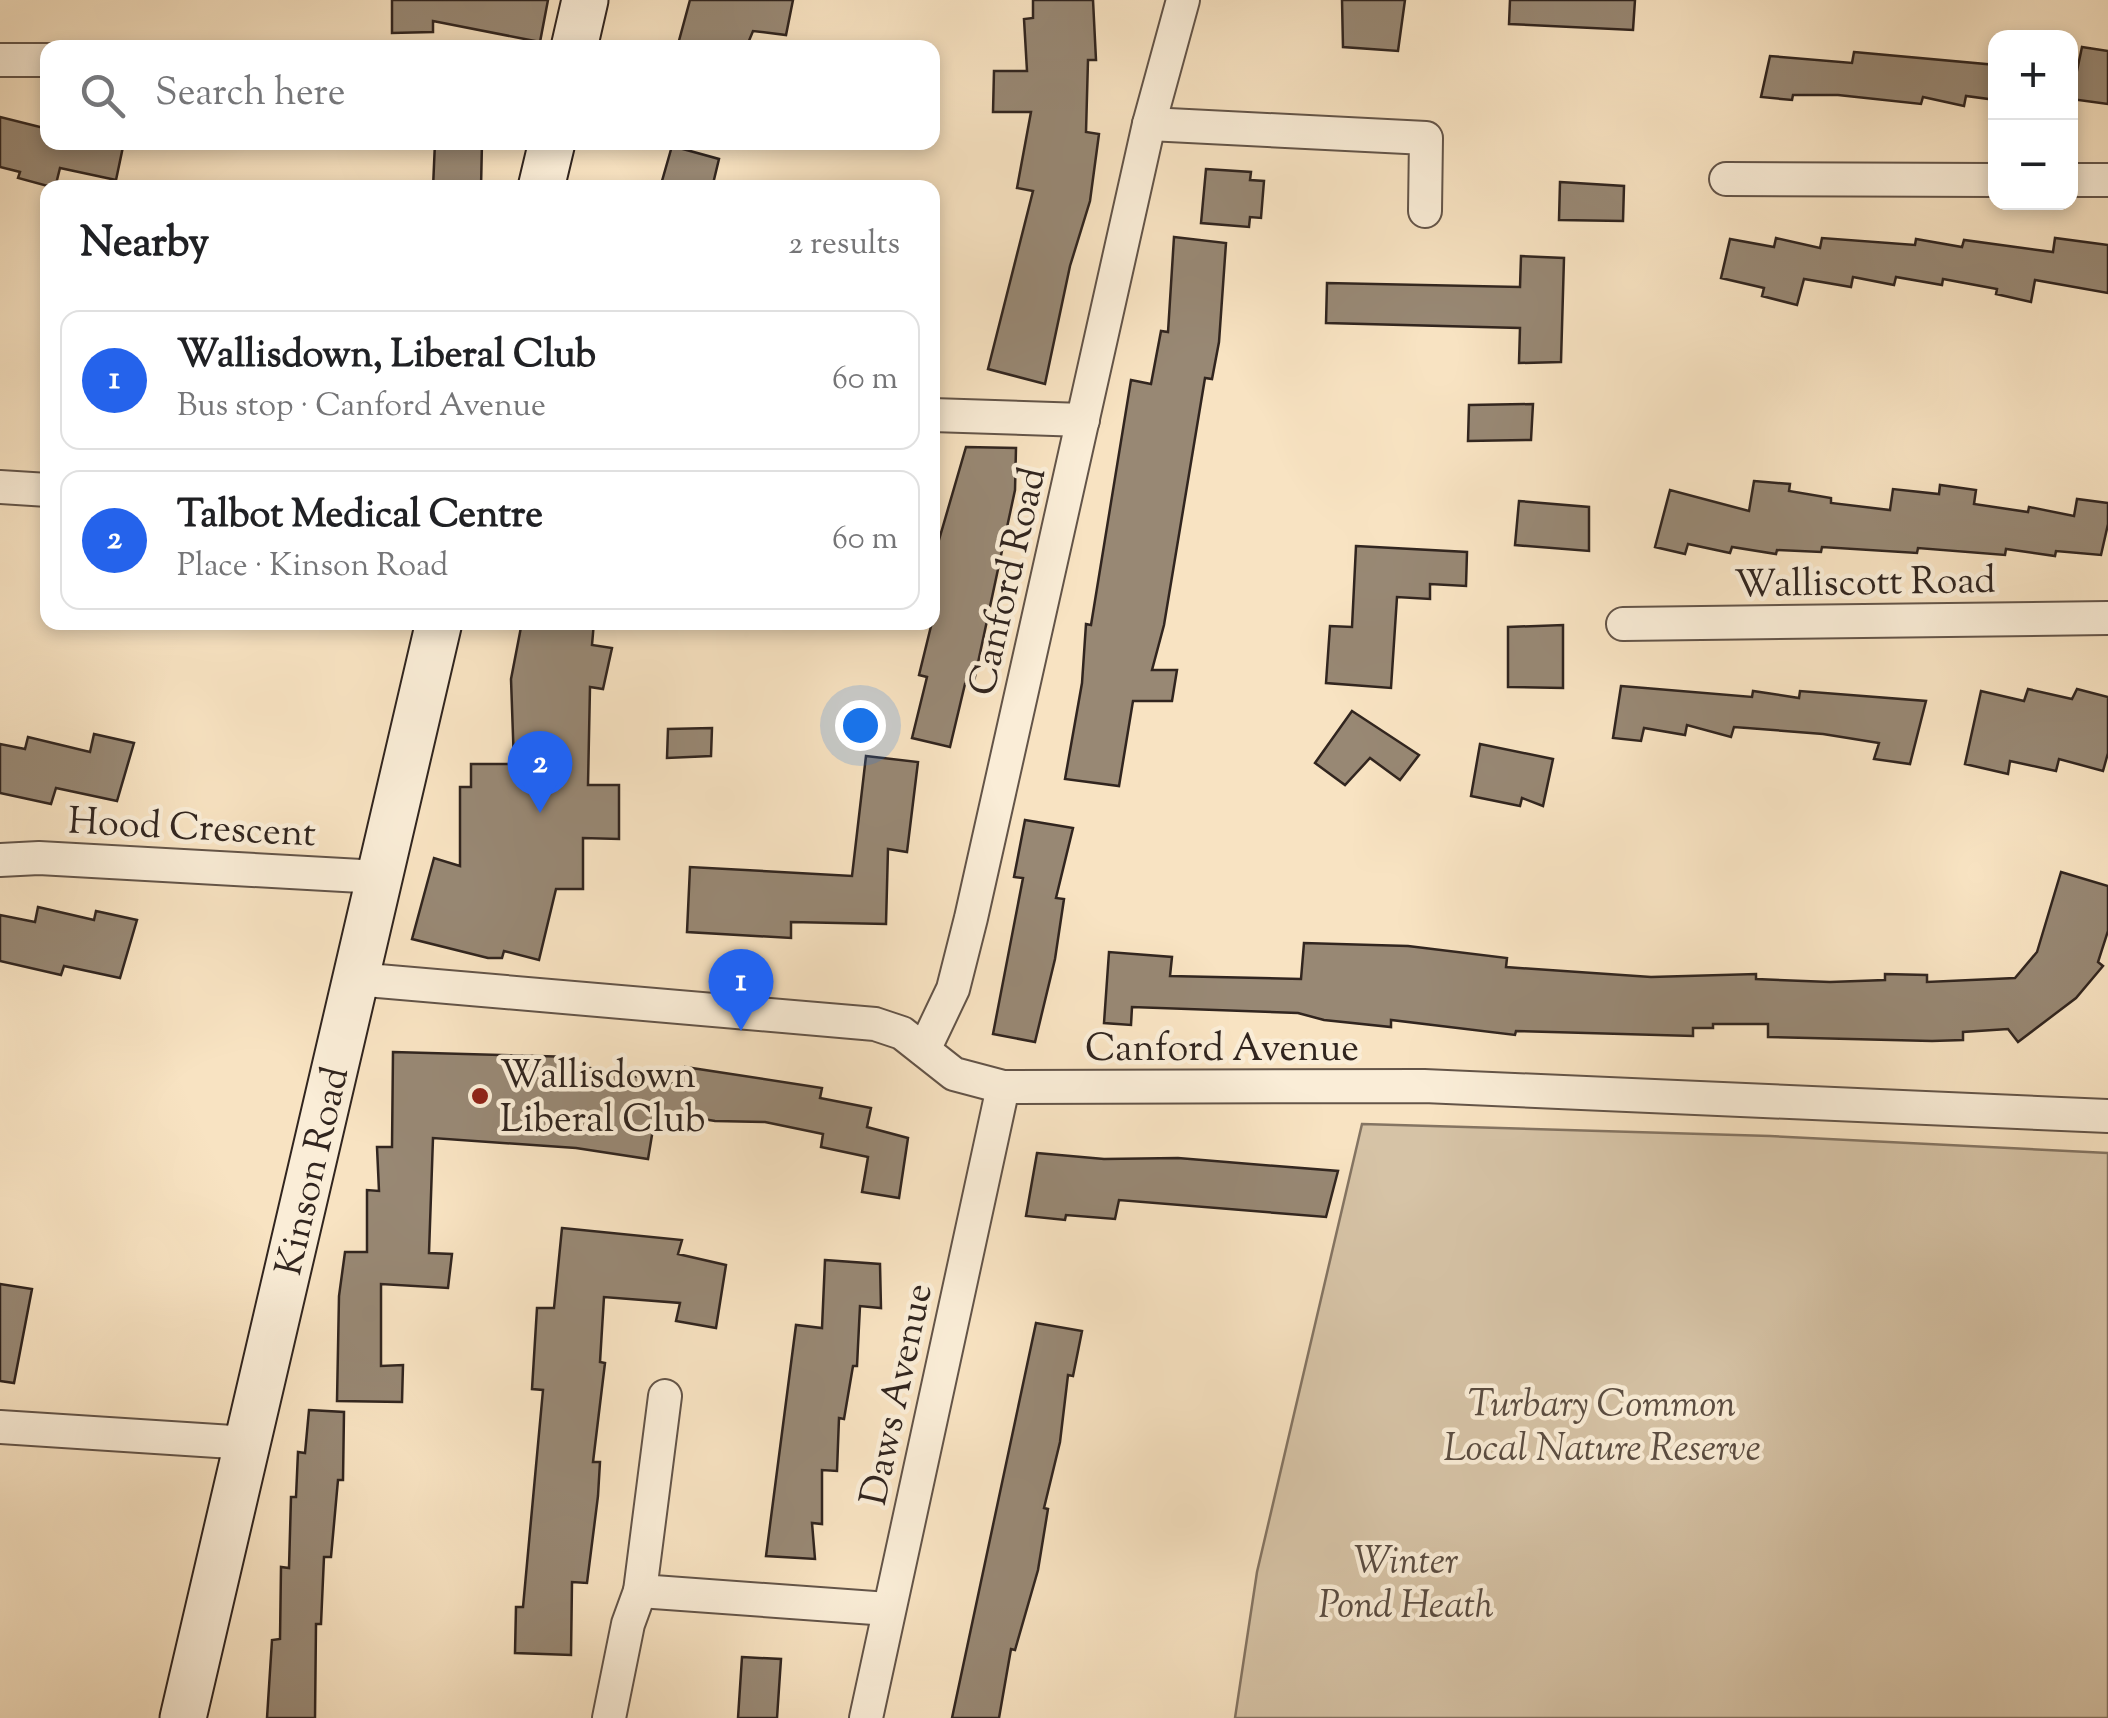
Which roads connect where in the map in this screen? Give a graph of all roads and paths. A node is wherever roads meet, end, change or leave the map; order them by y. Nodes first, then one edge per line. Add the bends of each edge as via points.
1 (585, 0) edge
2 (1183, 0) edge
3 (576, 40) edge
4 (0, 60) edge
5 (40, 60) edge
6 (1149, 124) junction
7 (550, 150) edge
8 (1726, 179) dead end
9 (543, 180) edge
10 (1988, 180) edge
11 (2078, 180) edge
12 (2108, 180) edge
13 (1425, 211) dead end
14 (940, 415) edge
15 (1083, 420) junction
16 (0, 486) edge
17 (40, 489) edge
18 (2108, 618) edge
19 (1623, 624) dead end
20 (437, 630) edge
21 (0, 860) edge
22 (379, 877) junction
23 (355, 979) junction
24 (924, 1050) junction
25 (1003, 1087) junction
26 (2108, 1116) edge
27 (665, 1396) dead end
28 (0, 1427) edge
29 (248, 1443) junction
30 (640, 1591) junction
31 (888, 1609) junction
32 (183, 1718) edge
33 (609, 1718) edge
34 (866, 1718) edge

1 - 3 street
2 - 6 street, Canford Road
4 - 5 street
6 - 13 street via 1426,138
6 - 15 street, Canford Road
7 - 9 street
8 - 10 street
11 - 12 street
14 - 15 street
15 - 24 street, Canford Road via 953,989
16 - 17 street
18 - 19 street, Walliscott Road
20 - 22 street, Kinson Road
21 - 22 street, Hood Crescent
22 - 23 street, Kinson Road
23 - 24 street, Canford Avenue via 828,1017 876,1024
23 - 29 street, Kinson Road
24 - 25 street, Canford Avenue via 954,1074
25 - 26 street, Canford Avenue via 1424,1086
25 - 31 street, Daws Avenue
27 - 30 street
28 - 29 street
29 - 32 street, Kinson Road
30 - 31 street
30 - 33 street
31 - 34 street, Daws Avenue

